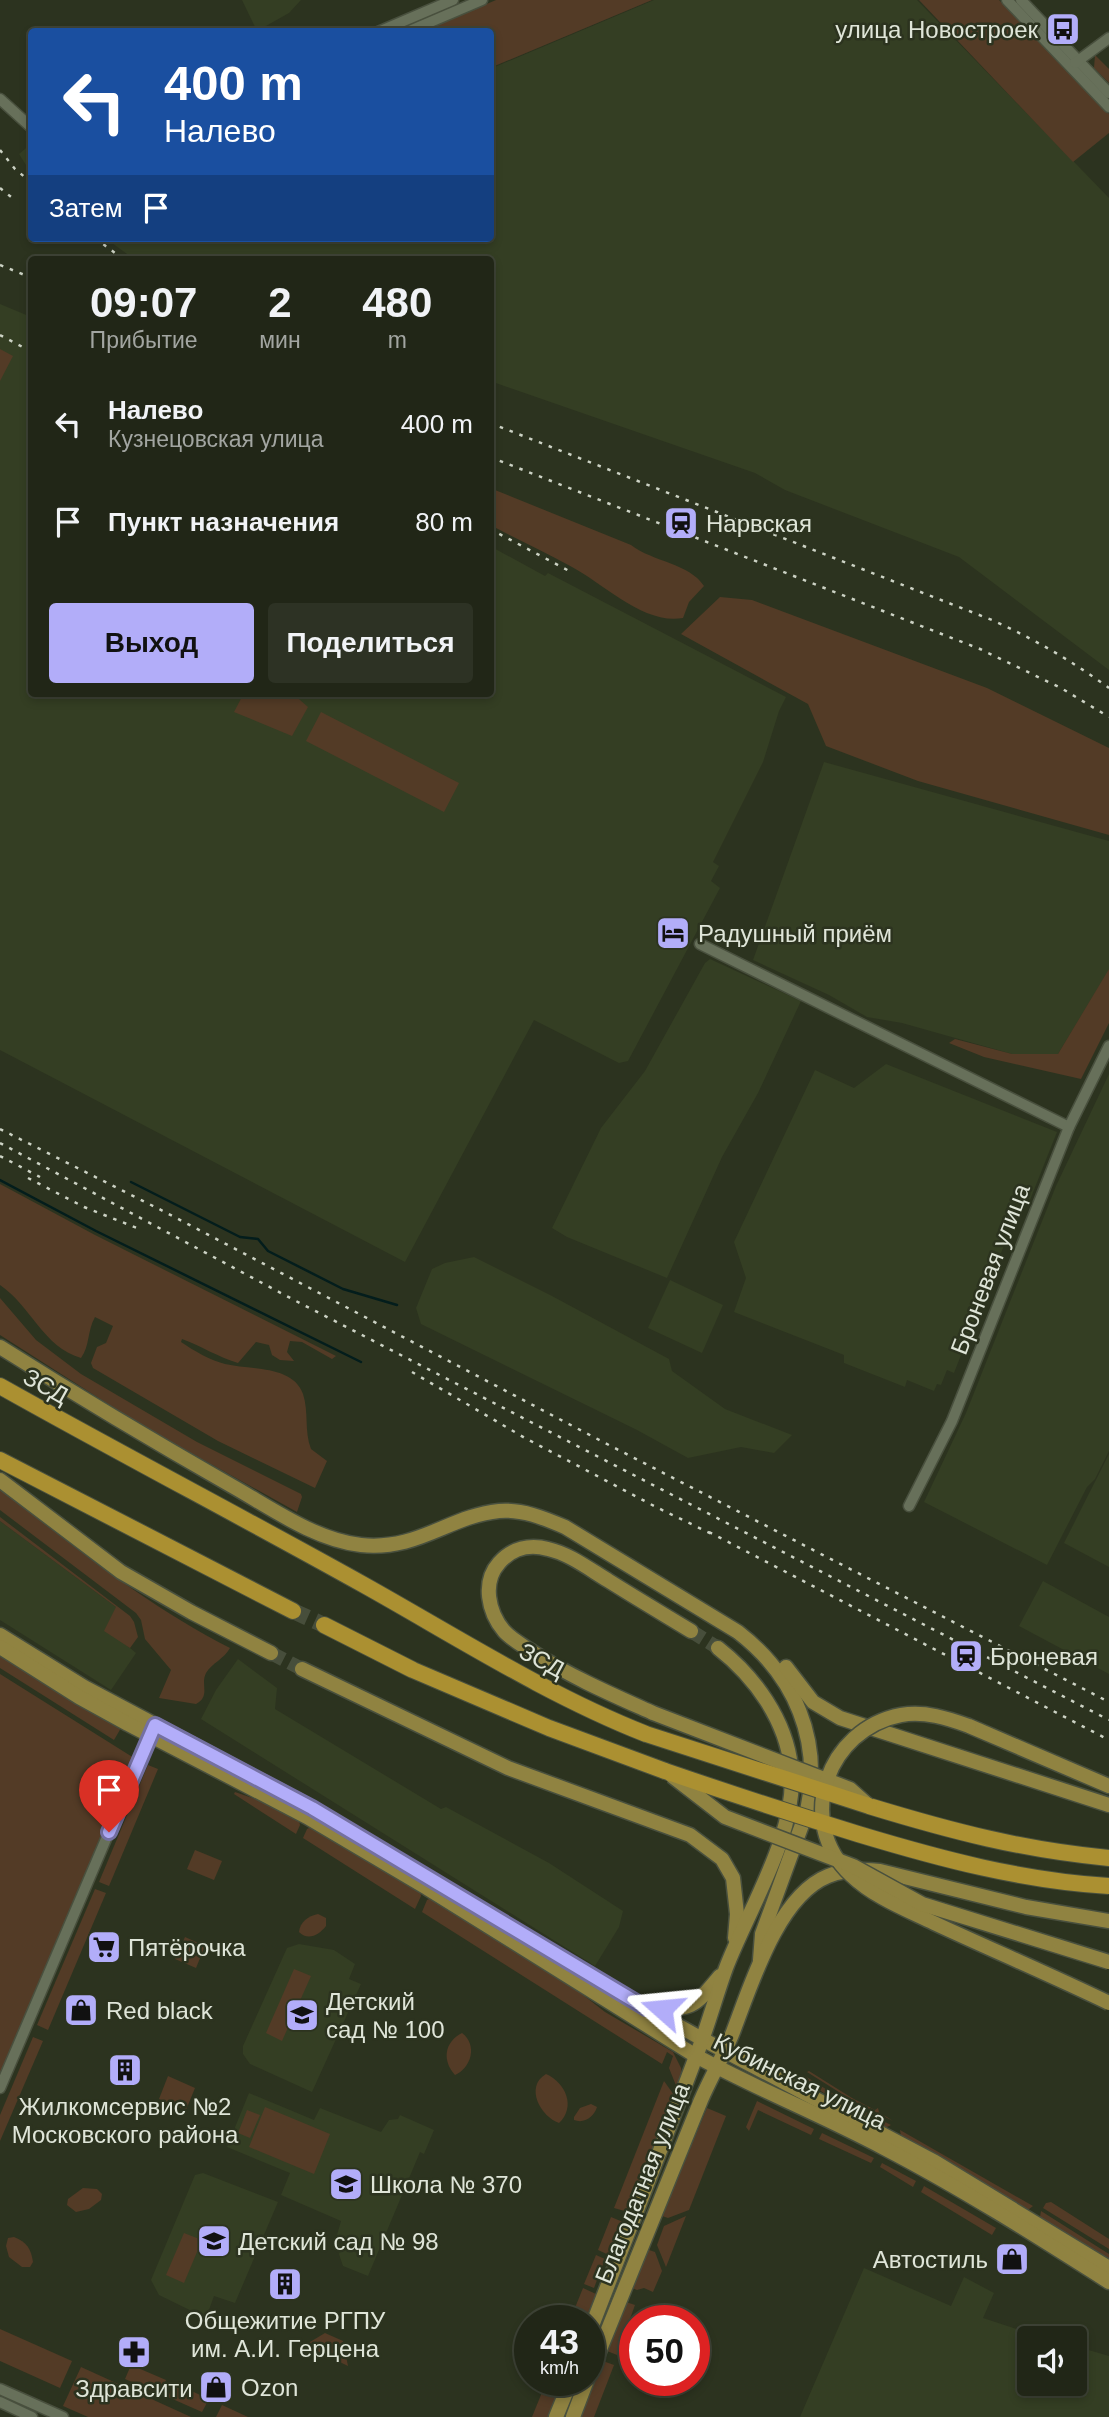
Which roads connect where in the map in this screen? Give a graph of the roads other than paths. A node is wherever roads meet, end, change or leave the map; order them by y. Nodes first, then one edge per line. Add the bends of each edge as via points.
1 (453, 0) edge
2 (482, 0) edge
3 (1007, 0) edge
4 (1021, 0) edge
5 (387, 28) edge
6 (416, 28) edge
7 (1109, 37) edge
8 (1075, 64) junction
9 (1109, 93) edge
10 (0, 99) edge
11 (1109, 107) edge
12 (28, 124) edge
13 (700, 944) dead end
14 (1109, 1046) edge
15 (1069, 1127) junction
16 (0, 1347) edge
17 (0, 1386) edge
18 (0, 1460) edge
19 (0, 1480) edge
20 (909, 1506) dead end
21 (588, 1541) junction
22 (293, 1611) tunnel mouth
23 (324, 1625) tunnel mouth
24 (691, 1631) tunnel mouth
25 (0, 1635) edge
26 (0, 1647) edge
27 (718, 1648) tunnel mouth
28 (271, 1653) tunnel mouth
29 (302, 1669) tunnel mouth
30 (153, 1730) junction
31 (665, 1771) junction
32 (1109, 1786) edge
33 (1109, 1805) edge
34 (869, 1806) junction
35 (1109, 1858) edge
36 (1109, 1886) edge
37 (1109, 1921) edge
38 (734, 1947) junction
39 (760, 1960) junction
40 (1109, 1962) edge
41 (725, 1970) junction
42 (1109, 2003) edge
43 (646, 2008) junction
44 (702, 2039) junction
45 (725, 2051) junction
46 (696, 2056) junction
47 (715, 2066) junction
48 (0, 2088) edge
49 (1109, 2268) edge
50 (1109, 2282) edge
51 (600, 2305) edge
52 (605, 2337) edge
53 (0, 2389) edge
54 (565, 2396) edge
55 (581, 2396) edge
56 (0, 2402) edge
57 (32, 2417) edge
58 (63, 2417) edge
59 (556, 2417) edge
60 (573, 2417) edge

1 - 5 street
2 - 6 street
3 - 8 street
4 - 8 street
7 - 8 street
8 - 9 street
8 - 11 street
10 - 12 street
13 - 15 street
14 - 15 street, Броневая улица
15 - 20 street, Броневая улица via 958,1409
16 - 21 main road via 162,1446 334,1538 359,1545 398,1544 476,1517 520,1511
17 - 34 highway, ЗСД, bridge via 597,1714
18 - 22 highway
19 - 28 main road via 121,1572
21 - 33 main road via 755,1636 813,1702 840,1718
21 - 39 main road via 759,1648 776,1667 800,1711 812,1760 810,1794 802,1829 762,1934
23 - 31 highway via 425,1676
24 - 34 main road, bridge via 550,1549 515,1550 495,1568 489,1583 494,1617 505,1632 564,1671 653,1713 850,1789
25 - 30 main road, Кубинская улица
26 - 30 main road, Кубинская улица via 79,1697
27 - 38 main road via 774,1711 792,1767 782,1831
29 - 38 main road via 508,1768 690,1835 722,1859 733,1878
30 - 43 main road, Кубинская улица via 312,1808
30 - 46 main road, Кубинская улица via 427,1888
30 - 48 street
31 - 36 highway, bridge via 964,1864 1038,1880
31 - 40 main road, bridge via 726,1817 853,1866 922,1904
32 - 42 main road, bridge via 969,1726 914,1714 878,1722 852,1739 837,1758 821,1809 831,1852 869,1889
34 - 35 highway, ЗСД via 984,1839
37 - 39 main road via 1026,1907 880,1871 841,1871 809,1887 794,1902
38 - 41 main road, Благодатная улица
39 - 45 main road, Благодатная улица
41 - 43 main road via 687,2008
41 - 44 main road, Благодатная улица
43 - 44 main road, Кубинская улица
44 - 45 main road, Кубинская улица
44 - 46 main road, Благодатная улица
45 - 47 main road, Благодатная улица
45 - 49 main road, Кубинская улица via 935,2162
46 - 47 main road, Кубинская улица
46 - 51 main road, Благодатная улица
47 - 50 main road, Кубинская улица via 927,2171
47 - 52 main road, Благодатная улица
53 - 58 street
54 - 59 main road
55 - 60 main road
56 - 57 street

